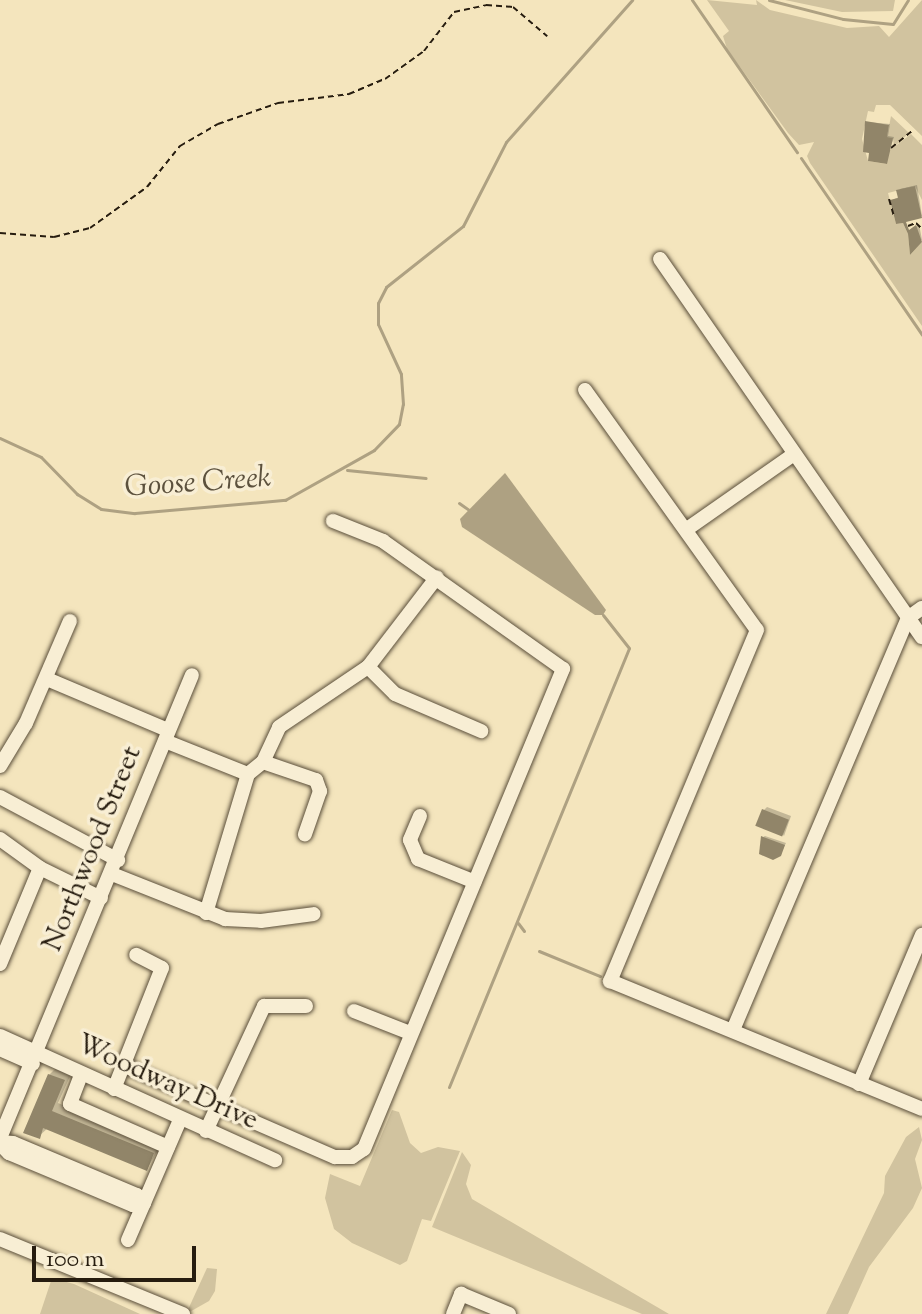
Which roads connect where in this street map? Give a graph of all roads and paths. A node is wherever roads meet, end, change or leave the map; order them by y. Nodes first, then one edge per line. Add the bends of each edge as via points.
1 (547, 36) dead end
2 (912, 131) dead end
3 (891, 148) dead end
4 (889, 199) dead end
5 (894, 217) dead end
6 (908, 226) dead end
7 (922, 229) edge
8 (0, 233) edge
9 (660, 259) dead end
10 (585, 390) dead end
11 (794, 454) junction
12 (333, 521) dead end
13 (687, 529) junction
14 (437, 577) junction
15 (922, 608) edge
16 (908, 618) junction
17 (70, 621) dead end
18 (922, 637) edge
19 (368, 667) junction
20 (192, 675) dead end
21 (47, 679) junction
22 (481, 731) dead end
23 (166, 735) junction
24 (263, 762) junction
25 (0, 766) edge
26 (248, 774) junction
27 (0, 797) edge
28 (420, 816) dead end
29 (305, 834) dead end
30 (0, 839) edge
31 (118, 860) junction
32 (40, 868) junction
33 (112, 874) junction
34 (475, 882) junction
35 (101, 898) junction
36 (206, 913) junction
37 (314, 914) dead end
38 (922, 935) edge
39 (136, 955) dead end
40 (0, 964) edge
41 (306, 1006) dead end
42 (354, 1011) dead end
43 (733, 1030) junction
44 (410, 1033) junction
45 (0, 1036) edge
46 (0, 1049) edge
47 (35, 1059) junction
48 (123, 1065) junction
49 (81, 1075) junction
50 (859, 1084) junction
51 (114, 1089) junction
52 (217, 1106) junction
53 (922, 1109) edge
54 (180, 1120) junction
55 (206, 1131) junction
56 (0, 1142) edge
57 (168, 1147) junction
58 (275, 1160) dead end
59 (144, 1203) junction
60 (0, 1239) edge
61 (128, 1240) dead end
62 (183, 1314) edge
63 (453, 1314) edge
64 (509, 1314) edge

1 - 8 path via 513,7 486,5 454,12 424,51 385,79 349,94 278,103 218,124 180,146 147,187 90,228 54,237
2 - 3 path
4 - 5 path
6 - 7 path via 916,223
9 - 11 street
10 - 13 street
11 - 13 street
11 - 16 street
12 - 14 street via 383,541
13 - 43 street via 757,630 610,981
14 - 19 street
14 - 34 street via 563,669
15 - 16 street
16 - 18 street
16 - 43 street
17 - 21 street
19 - 22 street via 395,694
19 - 24 street via 279,727
20 - 23 street
21 - 23 street
21 - 25 street
23 - 26 street, Northwood Street
23 - 31 street, Northwood Street
24 - 26 street
24 - 29 street via 316,780 320,791
26 - 36 street
27 - 31 street
28 - 34 street via 410,840 418,859
30 - 32 street
31 - 33 street, Northwood Street
32 - 35 street
32 - 40 street
33 - 35 street, Northwood Street
33 - 36 street
34 - 44 street
35 - 47 street, Northwood Street
36 - 37 street via 242,921
38 - 50 street
39 - 48 street via 162,968
41 - 52 street via 264,1006
42 - 44 street
43 - 50 street
44 - 52 street via 364,1149 352,1157 335,1157
45 - 47 street
46 - 47 street
47 - 49 street, Woodway Drive
47 - 56 street, Northwood Street
48 - 51 street
48 - 52 street
49 - 51 street, Woodway Drive
49 - 57 street via 70,1104
50 - 53 street
51 - 54 street, Woodway Drive
52 - 55 street
54 - 55 street, Woodway Drive
54 - 57 street
55 - 58 street, Woodway Drive
56 - 59 street via 9,1153 133,1205
57 - 59 street
59 - 61 street
60 - 62 street
63 - 64 street via 461,1294

